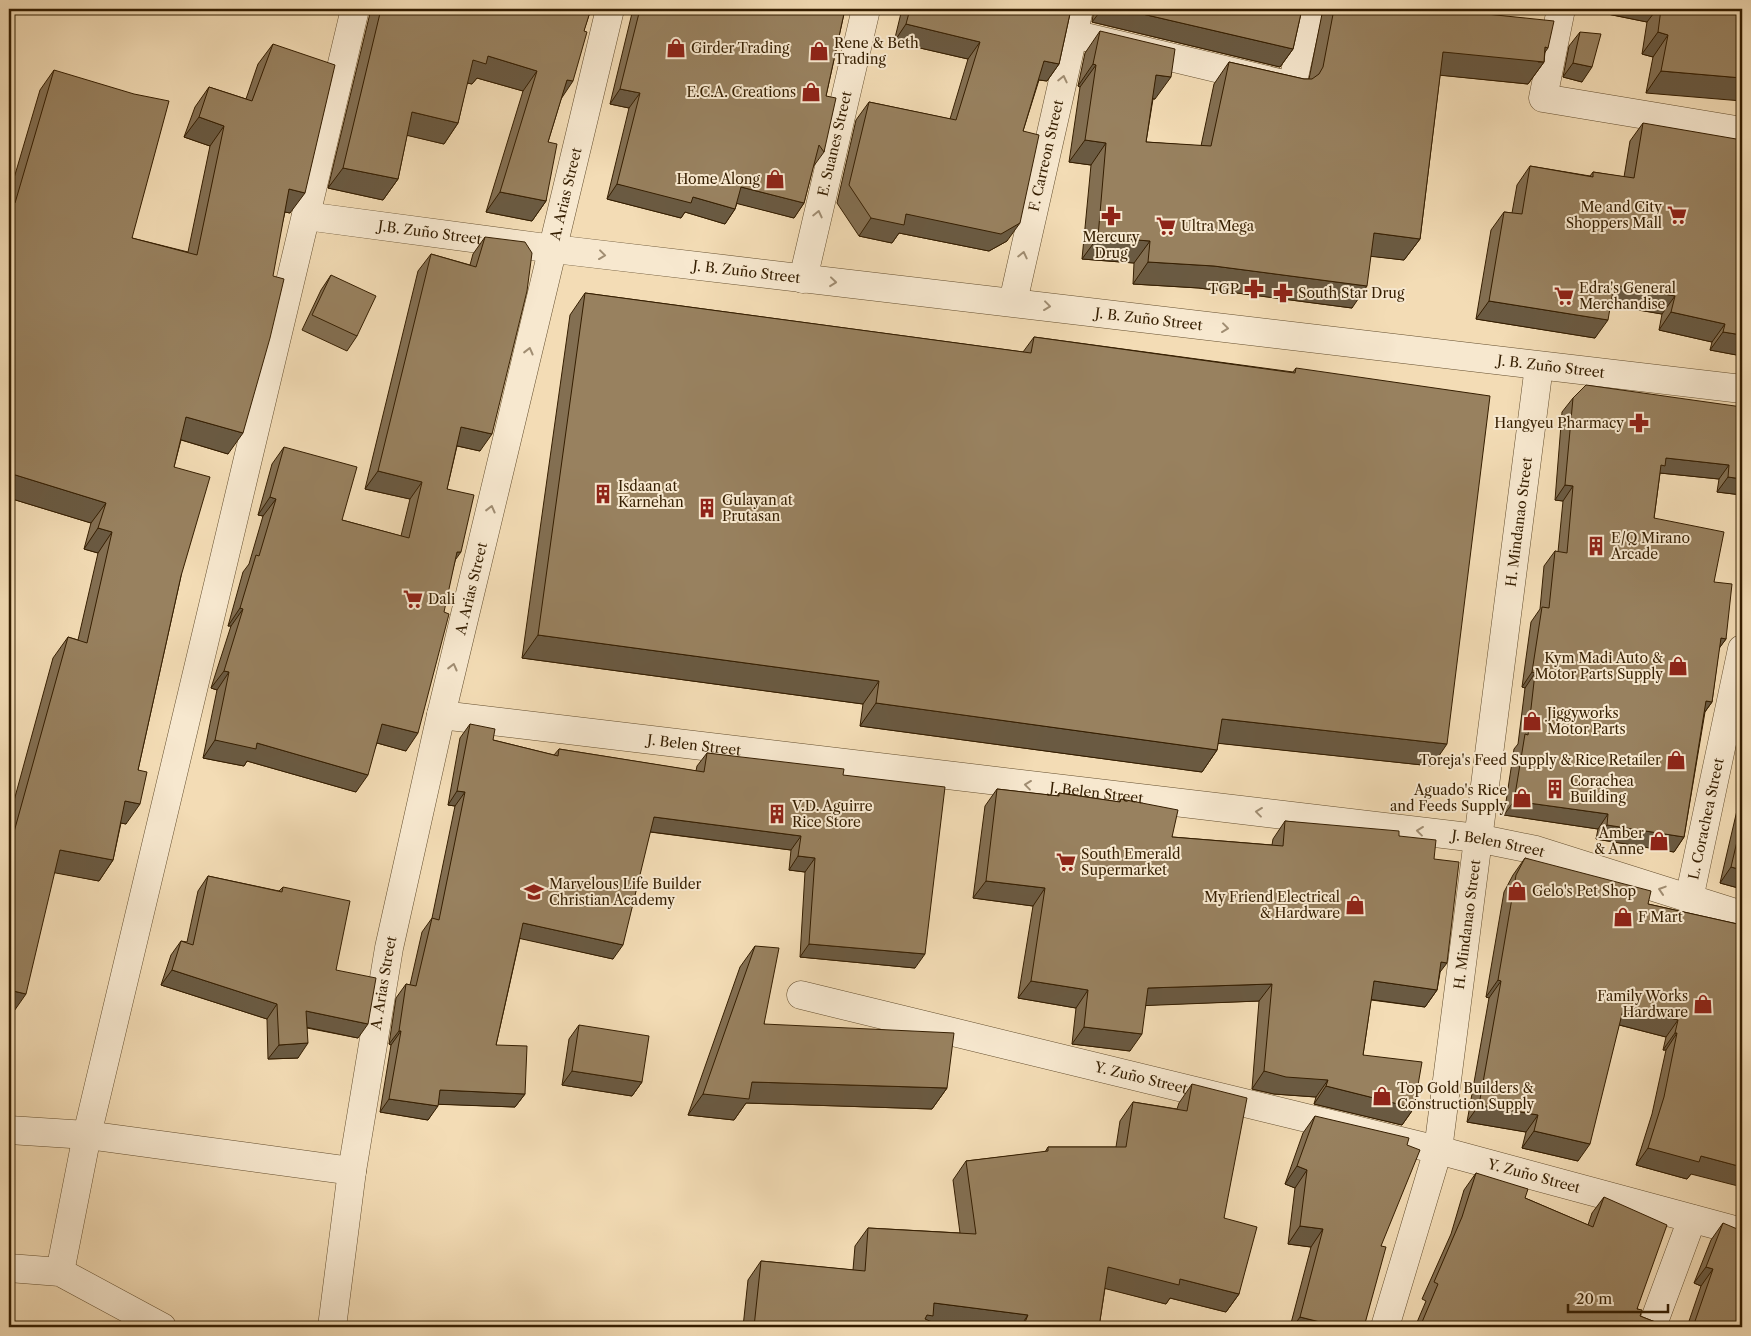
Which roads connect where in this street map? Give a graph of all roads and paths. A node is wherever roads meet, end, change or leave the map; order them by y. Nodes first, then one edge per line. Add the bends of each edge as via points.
1 (355, 9) edge
2 (610, 9) edge
3 (866, 9) edge
4 (1309, 9) edge
5 (1561, 9) edge
6 (1076, 22) edge
7 (1742, 131) edge
8 (306, 216) junction
9 (554, 249) junction
10 (803, 279) junction
11 (1013, 302) junction
12 (1539, 366) junction
13 (1742, 389) edge
14 (1742, 649) edge
15 (441, 715) junction
16 (1476, 838) junction
17 (1689, 899) junction
18 (1742, 915) edge
19 (801, 995) dead end
20 (9, 1130) edge
21 (87, 1135) junction
22 (1438, 1150) junction
23 (352, 1171) junction
24 (1692, 1220) junction
25 (1742, 1232) edge
26 (9, 1268) edge
27 (60, 1272) junction
28 (162, 1327) edge
29 (332, 1327) edge
30 (1384, 1327) edge
31 (1652, 1327) edge

1 - 8 street
2 - 9 street, A. Arias Street
10 -> 3 street, E. Suanes Street
4 - 6 street via 1292,86
5 - 7 street via 1543,98
11 -> 6 street, F. Carreon Street
8 - 9 street, J.B. Zuño Street
8 - 21 street
9 -> 10 street, J. B. Zuño Street
15 -> 9 street, A. Arias Street
10 -> 11 street, J. B. Zuño Street
11 -> 12 street, J. B. Zuño Street
12 - 13 street, J. B. Zuño Street
12 - 16 street, H. Mindanao Street
14 - 17 street, L. Corachea Street
16 -> 15 street, J. Belen Street
15 - 23 street, A. Arias Street via 390,948
17 -> 16 street, J. Belen Street via 1536,850
16 - 22 street, H. Mindanao Street
17 - 18 street, J. Belen Street
19 - 22 street, Y. Zuño Street
20 - 21 street
21 - 23 street
21 - 27 street
22 - 24 street, Y. Zuño Street
22 - 30 street, H. Mindanao Street
23 - 29 street, A. Arias Street
24 - 25 street, Y. Zuño Street
24 - 31 street
26 - 27 street
27 - 28 street

